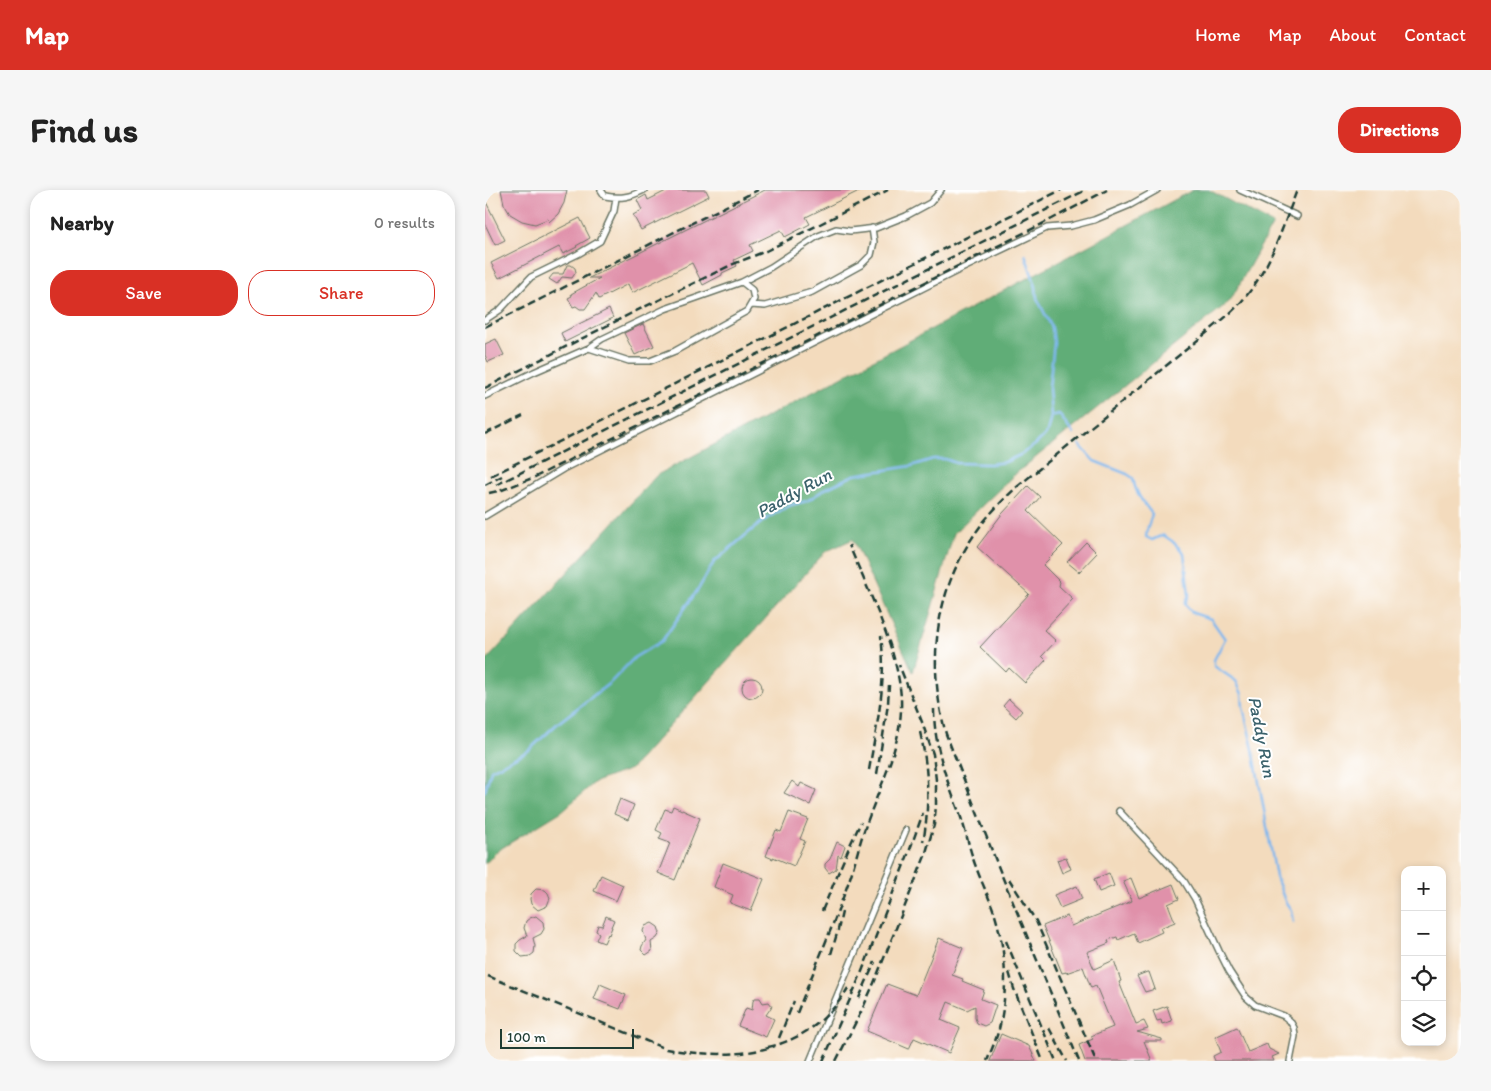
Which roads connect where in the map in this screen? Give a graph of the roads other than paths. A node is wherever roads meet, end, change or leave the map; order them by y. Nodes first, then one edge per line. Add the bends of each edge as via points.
1 (601, 190) edge
2 (644, 190) edge
3 (941, 190) edge
4 (1157, 190) edge
5 (1240, 190) edge
6 (616, 198) junction
7 (1297, 216) dead end
8 (872, 228) junction
9 (742, 282) junction
10 (751, 304) junction
11 (485, 320) edge
12 (589, 348) junction
13 (485, 396) edge
14 (485, 516) edge
15 (1119, 811) dead end
16 (905, 830) dead end
17 (809, 1061) edge
18 (1290, 1061) edge

1 - 6 lane via 605,196
2 - 6 lane
3 - 8 lane via 930,203
4 - 14 lane via 1094,220 1047,228 980,260 563,469
5 - 7 lane
6 - 11 lane via 614,211 600,241 531,277 500,310
8 - 9 lane via 850,232 836,229 818,236
8 - 10 lane via 874,242 871,255 861,265 812,292 765,306
9 - 10 lane via 752,290 754,299
9 - 12 lane via 665,309
10 - 12 lane via 747,311 675,351 650,361 629,361
12 - 13 lane
15 - 18 lane via 1189,888 1241,990 1255,1005 1290,1021 1295,1036
16 - 17 lane

